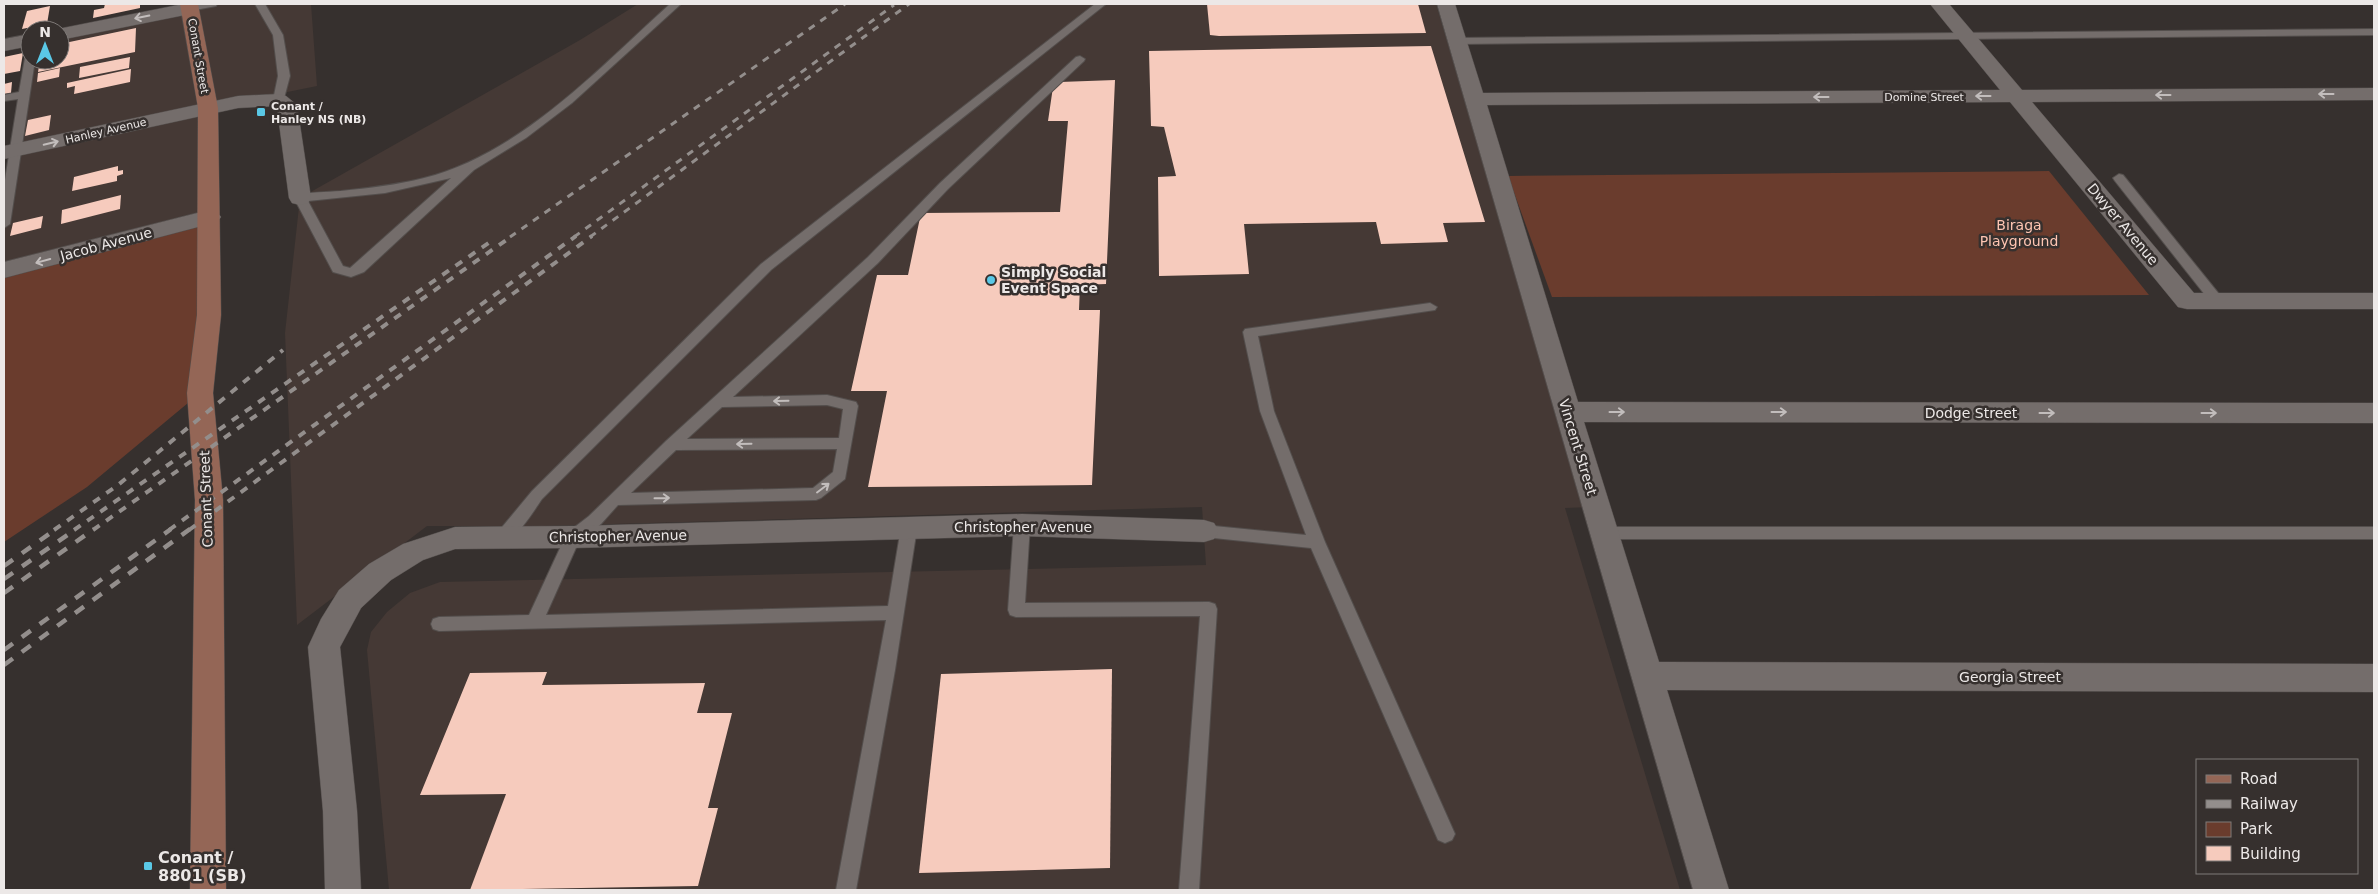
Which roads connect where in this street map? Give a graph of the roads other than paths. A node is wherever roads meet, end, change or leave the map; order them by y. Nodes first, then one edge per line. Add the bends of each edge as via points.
1 (212, 4) edge
2 (260, 4) edge
3 (676, 4) edge
4 (1101, 4) edge
5 (1446, 4) edge
6 (1939, 4) edge
7 (189, 6) edge
8 (70, 32) edge
9 (2374, 32) edge
10 (1966, 36) junction
11 (1457, 41) junction
12 (20, 42) edge
13 (4, 45) edge
14 (1080, 60) dead end
15 (28, 70) edge
16 (24, 94) junction
17 (2374, 94) edge
18 (2015, 96) junction
19 (4, 98) edge
20 (1474, 99) junction
21 (279, 100) junction
22 (208, 108) junction
23 (9, 152) edge
24 (470, 167) dead end
25 (2119, 178) dead end
26 (300, 198) junction
27 (5, 207) edge
28 (209, 217) junction
29 (4, 224) edge
30 (4, 270) edge
31 (2374, 301) edge
32 (2218, 302) junction
33 (1430, 307) dead end
34 (718, 402) junction
35 (1568, 412) junction
36 (2374, 413) edge
37 (845, 443) junction
38 (672, 445) junction
39 (614, 499) junction
40 (1022, 525) junction
41 (909, 528) junction
42 (1204, 531) joint
43 (2374, 533) edge
44 (1604, 534) junction
45 (501, 538) junction
46 (573, 538) junction
47 (1317, 542) junction
48 (895, 613) junction
49 (534, 622) junction
50 (439, 624) dead end
51 (1647, 676) junction
52 (2374, 678) edge
53 (1445, 834) dead end
54 (208, 890) edge
55 (343, 890) edge
56 (846, 890) edge
57 (1189, 890) edge
58 (1710, 890) edge

1 - 7 lane
2 - 21 lane via 278,35 284,76
3 - 26 lane via 528,133 470,167 437,179 394,188
4 - 45 lane via 766,267 537,495
5 - 11 street, Vincent Street
6 - 10 street, Dwyer Avenue
7 -> 8 street
7 - 22 main road, Conant Street
9 - 10 lane
10 - 11 lane
10 - 18 street, Dwyer Avenue
11 - 20 street, Vincent Street
12 - 13 street
14 - 34 lane via 944,186 816,313
15 - 16 lane
16 - 19 lane
16 - 23 lane
17 -> 18 street, Domine Street
18 -> 20 street, Domine Street
18 - 32 street, Dwyer Avenue via 2187,301
20 - 35 street, Vincent Street
21 - 22 street, Conant Street via 250,100
21 - 26 street via 287,105
23 -> 22 street, Hanley Avenue
22 - 28 main road, Conant Street
23 - 27 lane
24 - 26 lane via 357,272 349,274 338,269
25 - 32 lane
27 - 29 lane
28 -> 30 street, Jacob Avenue
28 - 54 main road, Conant Street via 209,315 200,393 208,500
31 - 32 street, Dwyer Avenue
33 - 47 lane via 1250,332 1267,411
37 -> 34 lane via 851,406 827,400
34 - 38 lane
35 -> 36 street, Dodge Street
35 - 44 street, Vincent Street
37 -> 38 lane
39 -> 37 lane via 816,494 840,475
38 - 39 lane
39 - 46 lane
40 - 41 street, Christopher Avenue
40 - 42 street, Christopher Avenue
40 - 57 lane via 1016,610 1209,609
41 - 46 street, Christopher Avenue
41 - 48 lane
42 - 47 lane
43 - 44 lane
44 - 51 street, Vincent Street
45 - 46 street, Christopher Avenue
45 - 55 street, Christopher Avenue via 455,538 413,552 380,572 350,599 332,628 324,647 324,659 340,811
46 - 49 lane
47 - 53 lane
48 - 49 lane
48 - 56 lane
49 - 50 lane
51 - 52 street, Georgia Street
51 - 58 street, Vincent Street

